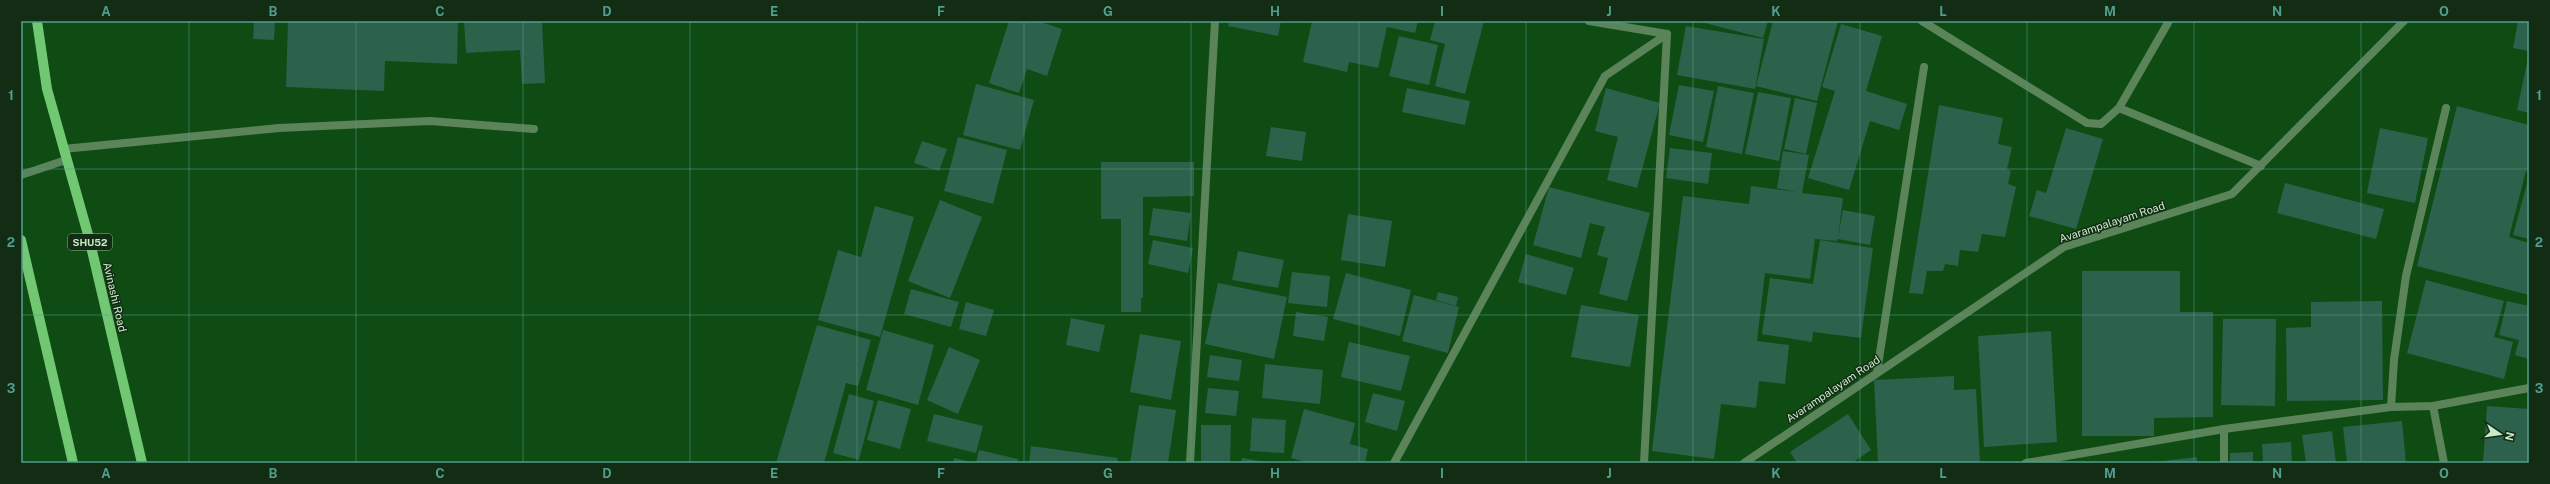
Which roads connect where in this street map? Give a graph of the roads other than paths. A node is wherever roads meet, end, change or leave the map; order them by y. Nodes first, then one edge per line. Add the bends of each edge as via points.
1 (37, 21) edge
2 (1214, 21) edge
3 (1588, 21) edge
4 (1922, 21) edge
5 (2169, 21) edge
6 (2404, 21) edge
7 (1667, 34) junction
8 (1924, 68) dead end
9 (2119, 108) junction
10 (2446, 108) dead end
11 (534, 129) dead end
12 (63, 149) junction
13 (66, 160) junction
14 (2260, 166) junction
15 (21, 175) edge
16 (21, 240) edge
17 (1878, 372) junction
18 (2529, 388) edge
19 (2433, 406) junction
20 (2392, 407) junction
21 (2224, 429) junction
22 (72, 463) edge
23 (142, 463) edge
24 (1190, 463) edge
25 (1394, 463) edge
26 (1644, 463) edge
27 (1744, 463) edge
28 (2026, 463) edge
29 (2224, 463) edge
30 (2444, 463) edge

1 - 12 main road, Avinashi Road / SHU52 via 47,88
2 - 24 street
3 - 7 street
4 - 9 street via 2087,123 2101,124
5 - 9 street
6 - 14 street, Avarampalayam Road
7 - 25 street via 1605,76
7 - 26 street
8 - 17 street
9 - 14 street
10 - 20 street via 2406,276 2394,360
11 - 12 street via 422,121 279,128
12 - 13 main road, Avinashi Road / SHU52
13 - 15 street
13 - 23 main road, Avinashi Road / SHU52 via 89,238
14 - 17 street, Avarampalayam Road via 2232,194 2064,247
16 - 22 main road
17 - 27 street, Avarampalayam Road
18 - 19 street
19 - 20 street
19 - 30 street
20 - 21 street
21 - 28 street
21 - 29 street

